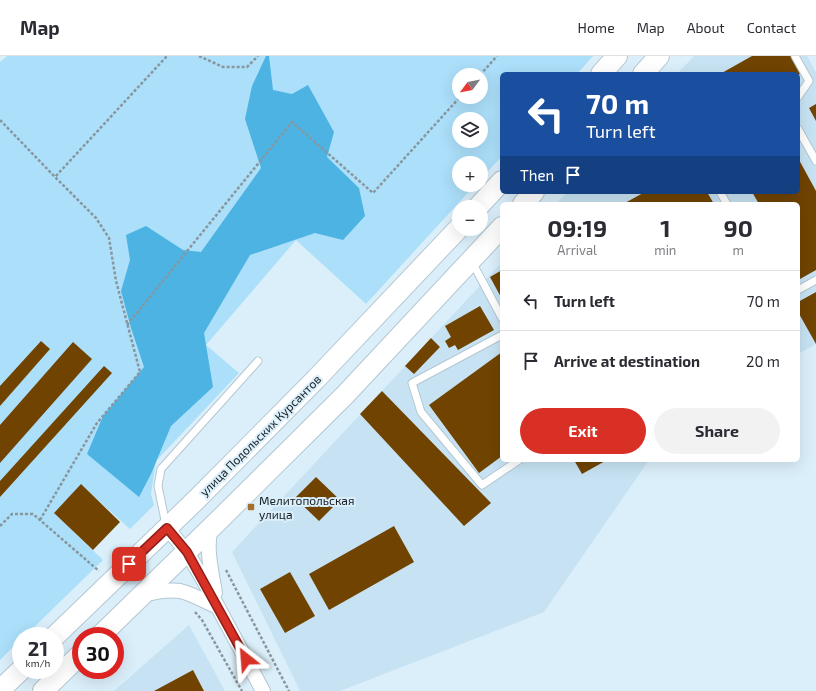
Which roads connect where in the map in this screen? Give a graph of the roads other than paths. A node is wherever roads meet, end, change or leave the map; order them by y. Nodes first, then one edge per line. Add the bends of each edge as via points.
1 (617, 56) edge
2 (659, 56) edge
3 (795, 56) edge
4 (603, 72) edge
5 (644, 72) edge
6 (800, 94) edge
7 (800, 133) edge
8 (816, 161) edge
9 (500, 183) edge
10 (532, 194) edge
11 (484, 200) edge
12 (525, 202) edge
13 (500, 229) edge
14 (452, 235) edge
15 (471, 260) junction
16 (816, 280) edge
17 (800, 289) edge
18 (500, 314) edge
19 (500, 336) edge
20 (258, 361) dead end
21 (516, 462) edge
22 (167, 528) junction
23 (211, 528) junction
24 (187, 552) junction
25 (142, 595) junction
26 (218, 607) junction
27 (64, 627) edge
28 (109, 627) edge
29 (72, 663) edge
30 (12, 679) edge
31 (0, 690) edge
32 (43, 691) edge
33 (263, 691) edge

1 - 4 main road
2 - 5 main road
3 - 6 lane via 809,81
7 - 8 lane
9 - 11 main road
10 - 12 main road
13 - 15 main road
14 - 22 main road, улица Подольских Курсантов via 316,379
15 - 18 lane
15 - 23 main road via 345,395
16 - 17 lane
19 - 21 lane via 412,383 421,412 482,485
20 - 22 lane via 162,469 158,486
22 - 24 street
22 - 27 main road, улица Подольских Курсантов
23 - 24 main road
23 - 26 street via 209,551
24 - 25 main road
24 - 26 street
25 - 26 street via 179,591
25 - 28 main road
26 - 33 street
29 - 32 main road
30 - 31 main road

